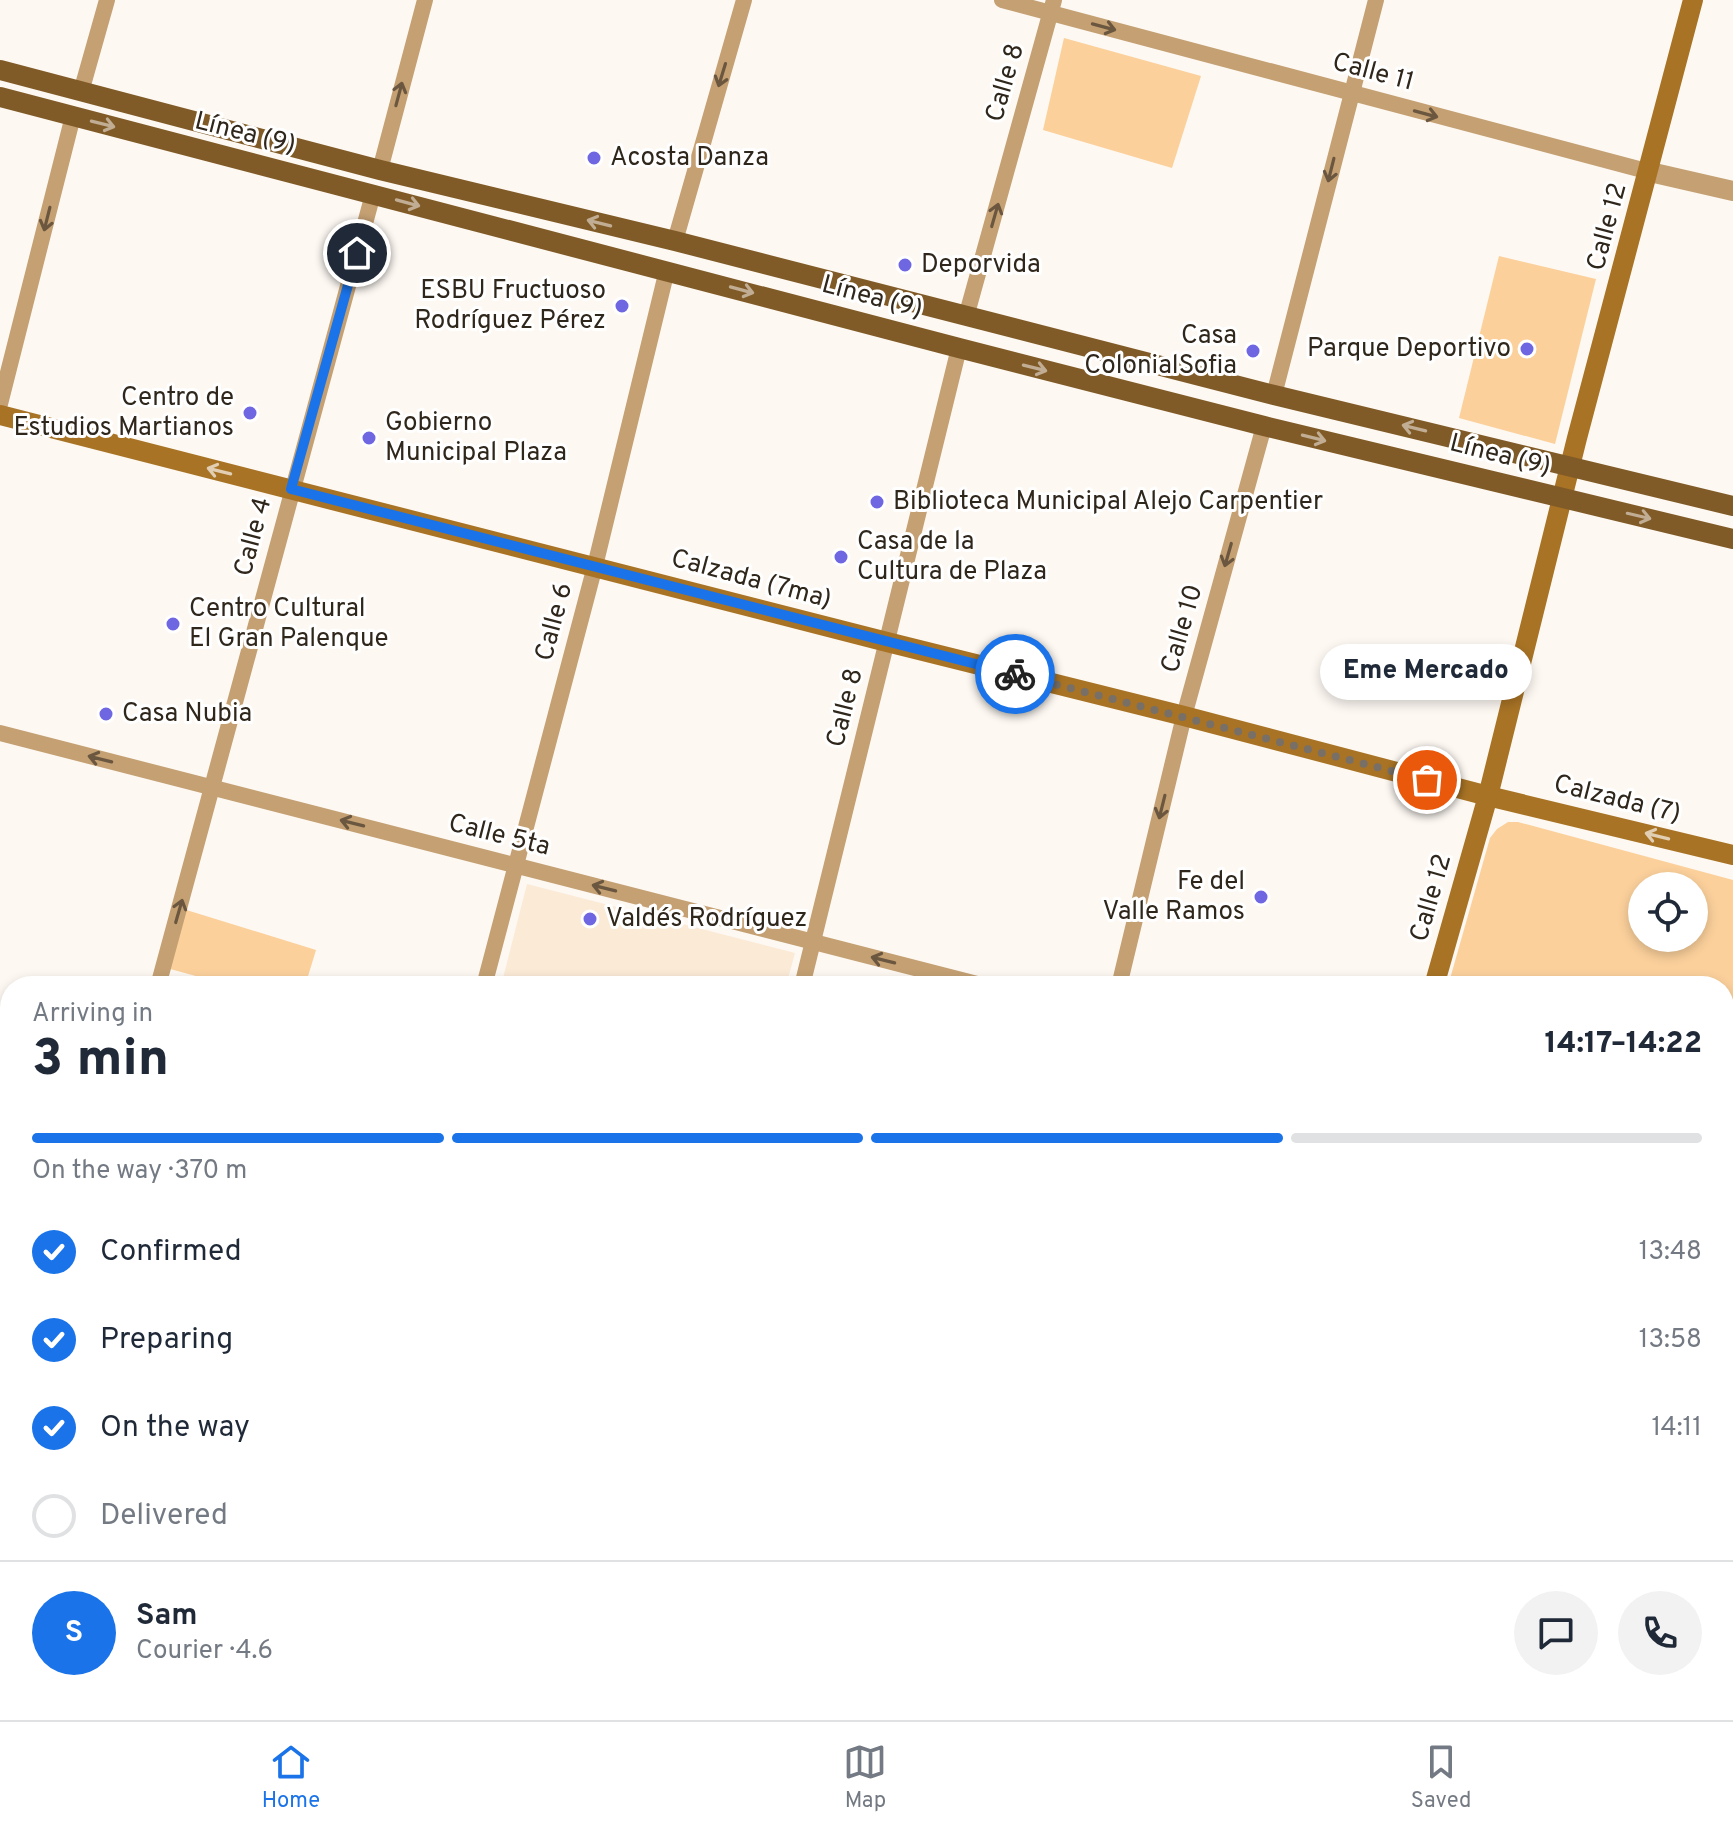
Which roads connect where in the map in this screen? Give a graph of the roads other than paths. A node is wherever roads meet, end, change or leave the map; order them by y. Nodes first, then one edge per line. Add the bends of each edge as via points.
1 (107, 0) edge
2 (425, 0) edge
3 (744, 0) edge
4 (1002, 0) edge
5 (1376, 0) edge
6 (1693, 0) edge
7 (1052, 6) edge
8 (0, 70) edge
9 (81, 92) junction
10 (1351, 94) junction
11 (0, 97) edge
12 (73, 116) junction
13 (380, 170) junction
14 (1650, 172) junction
15 (1733, 191) edge
16 (373, 194) junction
17 (675, 241) junction
18 (667, 270) junction
19 (966, 317) junction
20 (959, 348) junction
21 (1274, 395) junction
22 (0, 404) edge
23 (0, 415) edge
24 (1264, 426) junction
25 (1571, 467) junction
26 (291, 489) junction
27 (1563, 498) junction
28 (1733, 506) edge
29 (1733, 539) edge
30 (595, 566) junction
31 (887, 642) junction
32 (1184, 716) junction
33 (0, 733) edge
34 (213, 788) junction
35 (1488, 796) junction
36 (1733, 855) edge
37 (516, 865) junction
38 (814, 942) junction
39 (161, 976) edge
40 (487, 976) edge
41 (805, 976) edge
42 (946, 976) edge
43 (1121, 976) edge
44 (1437, 976) edge

1 - 9 street
13 -> 2 street
3 -> 17 street
4 - 7 street, Calle 11
5 - 10 street
6 - 14 main road, Calle 12
7 -> 10 street, Calle 11
19 -> 7 street, Calle 8
8 - 9 main road, Línea (9)
9 - 13 main road, Línea (9)
10 -> 14 street, Calle 11
10 -> 21 street
11 - 12 main road, Línea (9)
12 -> 16 main road, Línea (9)
12 -> 22 street
17 -> 13 main road, Línea (9)
14 - 15 street, Calle 11
14 - 25 main road, Calle 12
16 -> 18 main road, Línea (9)
16 - 26 street, Calle 4
17 - 19 main road, Línea (9)
18 -> 20 main road, Línea (9)
18 - 30 street, Calle 6
19 - 21 main road, Línea (9)
20 -> 24 main road, Línea (9)
20 - 31 street, Calle 8
25 -> 21 main road, Línea (9)
26 -> 23 main road, Calzada (7ma)
24 -> 27 main road, Línea (9)
24 -> 32 street, Calle 10
25 - 27 main road, Calle 12
25 - 28 main road, Línea (9)
26 - 30 main road, Calzada (7ma)
26 - 34 street, Calle 4
27 -> 29 main road, Línea (9)
27 - 35 main road, Calle 12
30 - 31 main road, Calzada (7ma)
30 - 37 street, Calle 6
31 - 32 main road, Calzada (7ma)
31 - 38 street, Calle 8
32 - 35 main road, Calzada (7ma)
32 -> 43 street, Calle 10
34 -> 33 street, Calle 5ta
37 -> 34 street, Calle 5ta
39 -> 34 street, Calle 4
36 -> 35 main road, Calzada (7)
35 - 44 main road, Calle 12
38 -> 37 street, Calle 5ta
37 - 40 street, Calle 6
38 - 41 street, Calle 8
42 -> 38 street, Calle 5ta

